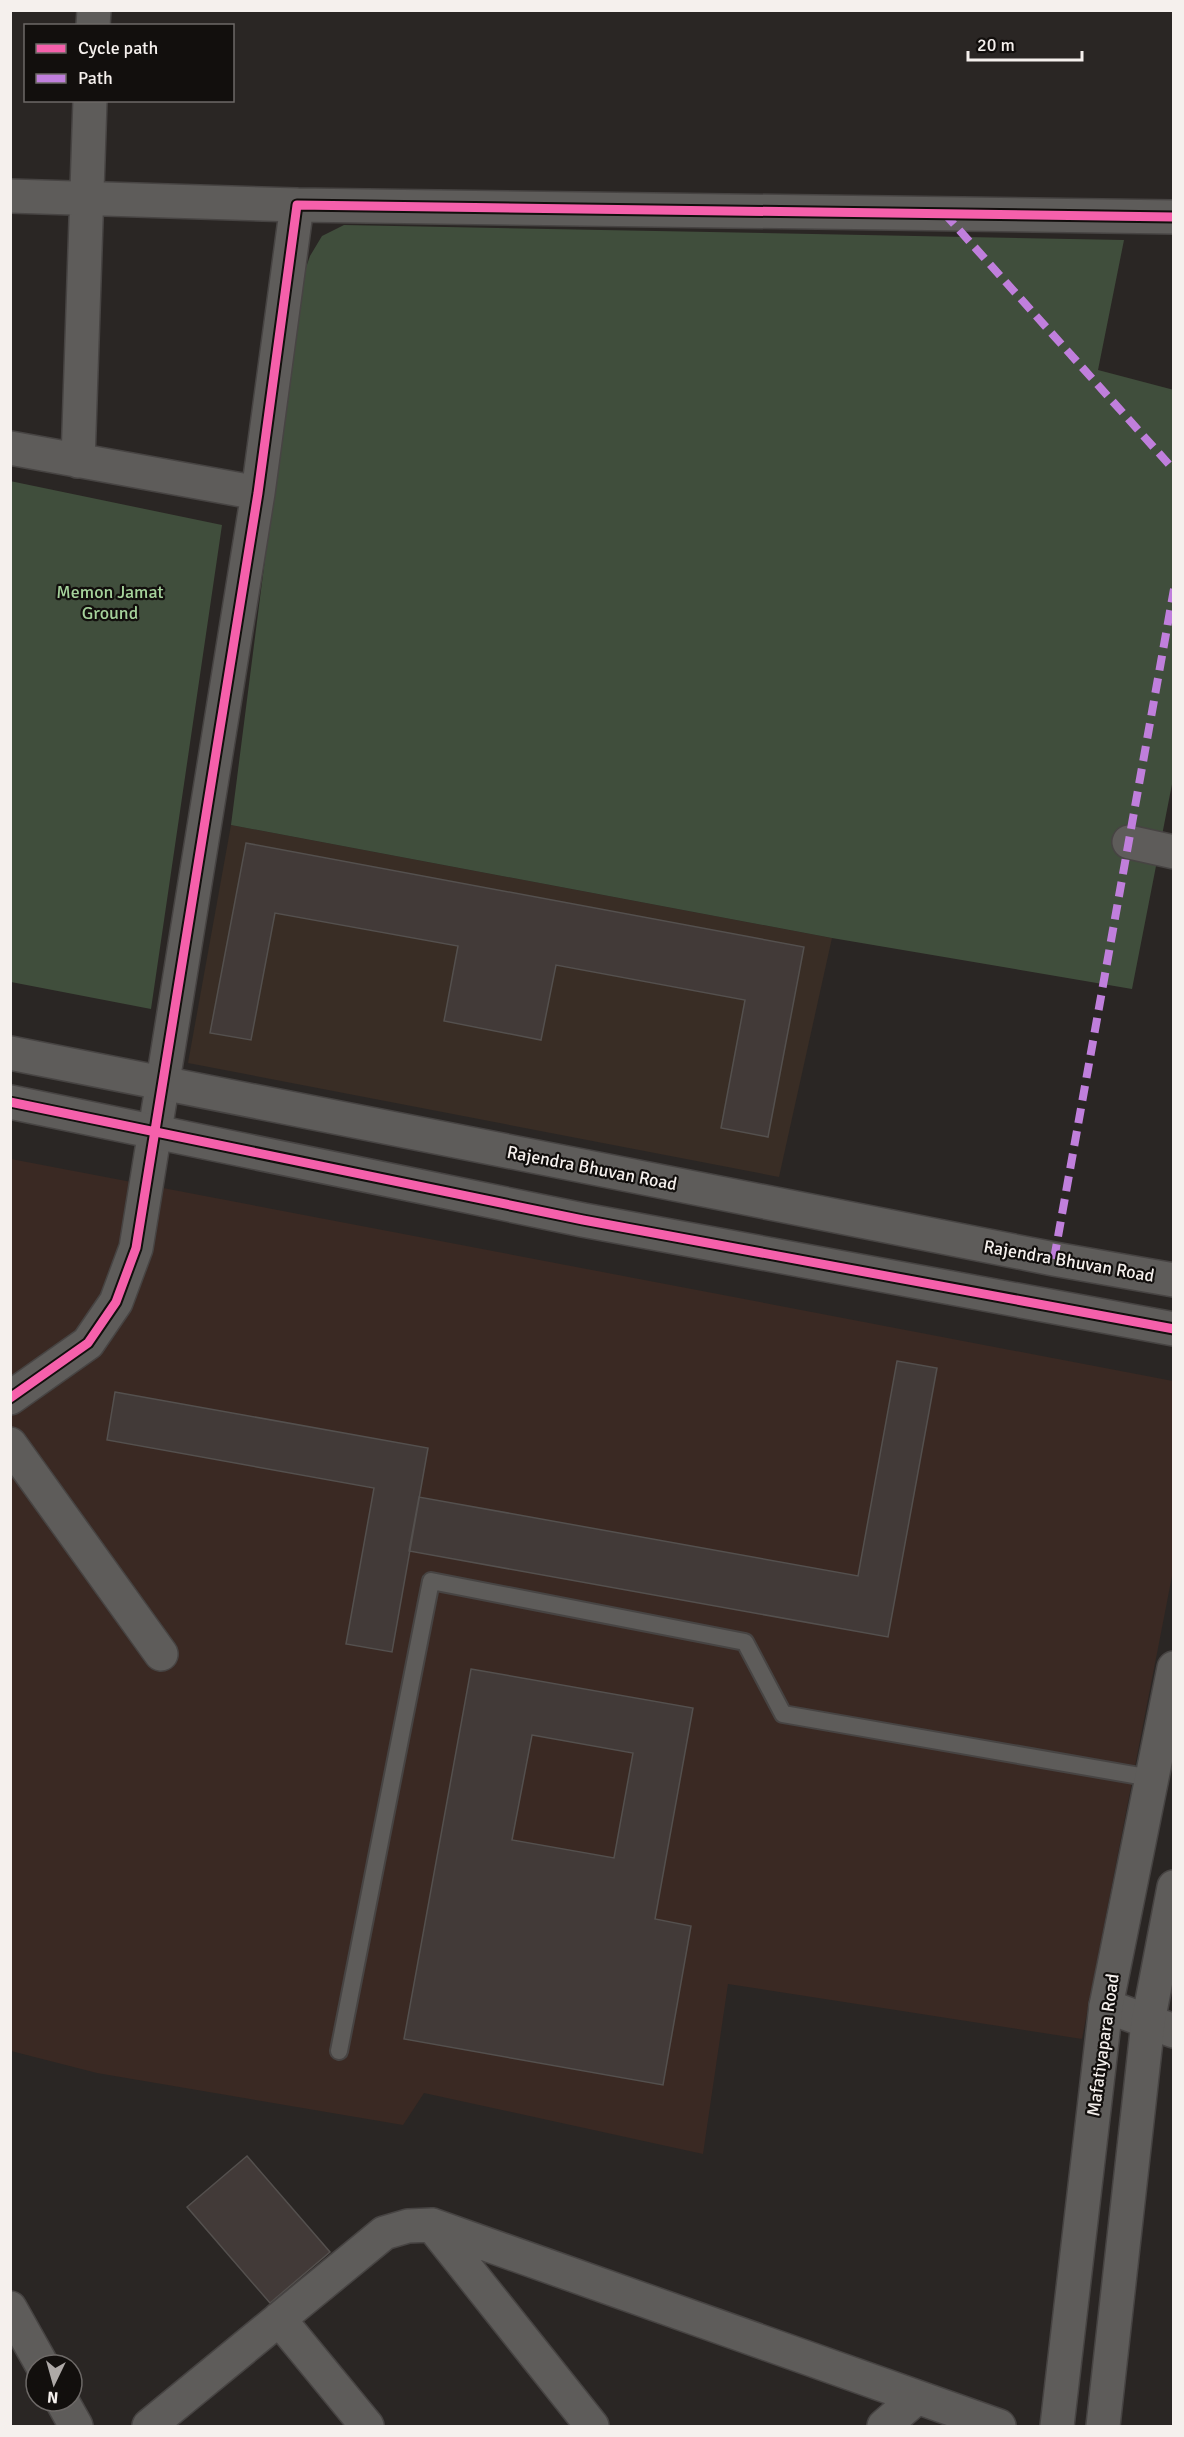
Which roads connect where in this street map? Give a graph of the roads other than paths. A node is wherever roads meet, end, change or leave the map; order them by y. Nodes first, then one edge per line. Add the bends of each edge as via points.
1 (90, 102) edge
2 (10, 196) edge
3 (86, 198) junction
4 (297, 205) junction
5 (1173, 217) edge
6 (10, 448) edge
7 (78, 461) junction
8 (258, 493) junction
9 (1129, 842) dead end
10 (1173, 852) edge
11 (10, 1053) edge
12 (165, 1083) junction
13 (10, 1102) edge
14 (156, 1132) junction
15 (532, 1156) junction
16 (521, 1207) junction
17 (1173, 1280) edge
18 (1173, 1329) edge
19 (10, 1398) edge
20 (10, 1444) edge
21 (161, 1654) dead end
22 (1173, 1668) edge
23 (1151, 1778) junction
24 (1173, 1887) edge
25 (1106, 2006) junction
26 (1161, 2026) edge
27 (339, 2050) dead end
28 (432, 2225) junction
29 (10, 2308) edge
30 (279, 2319) junction
31 (35, 2353) edge
32 (915, 2398) junction
33 (68, 2413) edge
34 (76, 2427) edge
35 (149, 2427) edge
36 (367, 2427) edge
37 (592, 2427) edge
38 (884, 2427) edge
39 (999, 2427) edge
40 (1057, 2427) edge
41 (1103, 2427) edge

1 - 3 street
2 - 3 street
3 - 4 street
3 - 7 street
4 - 5 street
4 - 8 street
6 - 7 street
7 - 8 street
8 - 12 street
9 - 10 street
11 - 12 street, Rajendra Bhuvan Road
12 - 14 street
12 - 15 street, Rajendra Bhuvan Road
13 - 14 street
14 - 16 street
14 - 19 street via 136,1248 116,1302 88,1343
15 - 16 street
15 - 17 street, Rajendra Bhuvan Road
16 - 18 street
20 - 21 street
22 - 23 street, Mafatiyapara Road
23 - 25 street, Mafatiyapara Road
23 - 27 lane via 783,1714 745,1642 431,1581
24 - 26 street
25 - 26 street
25 - 40 street, Mafatiyapara Road
26 - 41 street
28 - 30 street via 384,2233
28 - 32 street
28 - 37 street
29 - 31 street
30 - 35 street
30 - 36 street
32 - 38 street
32 - 39 street
33 - 34 street

